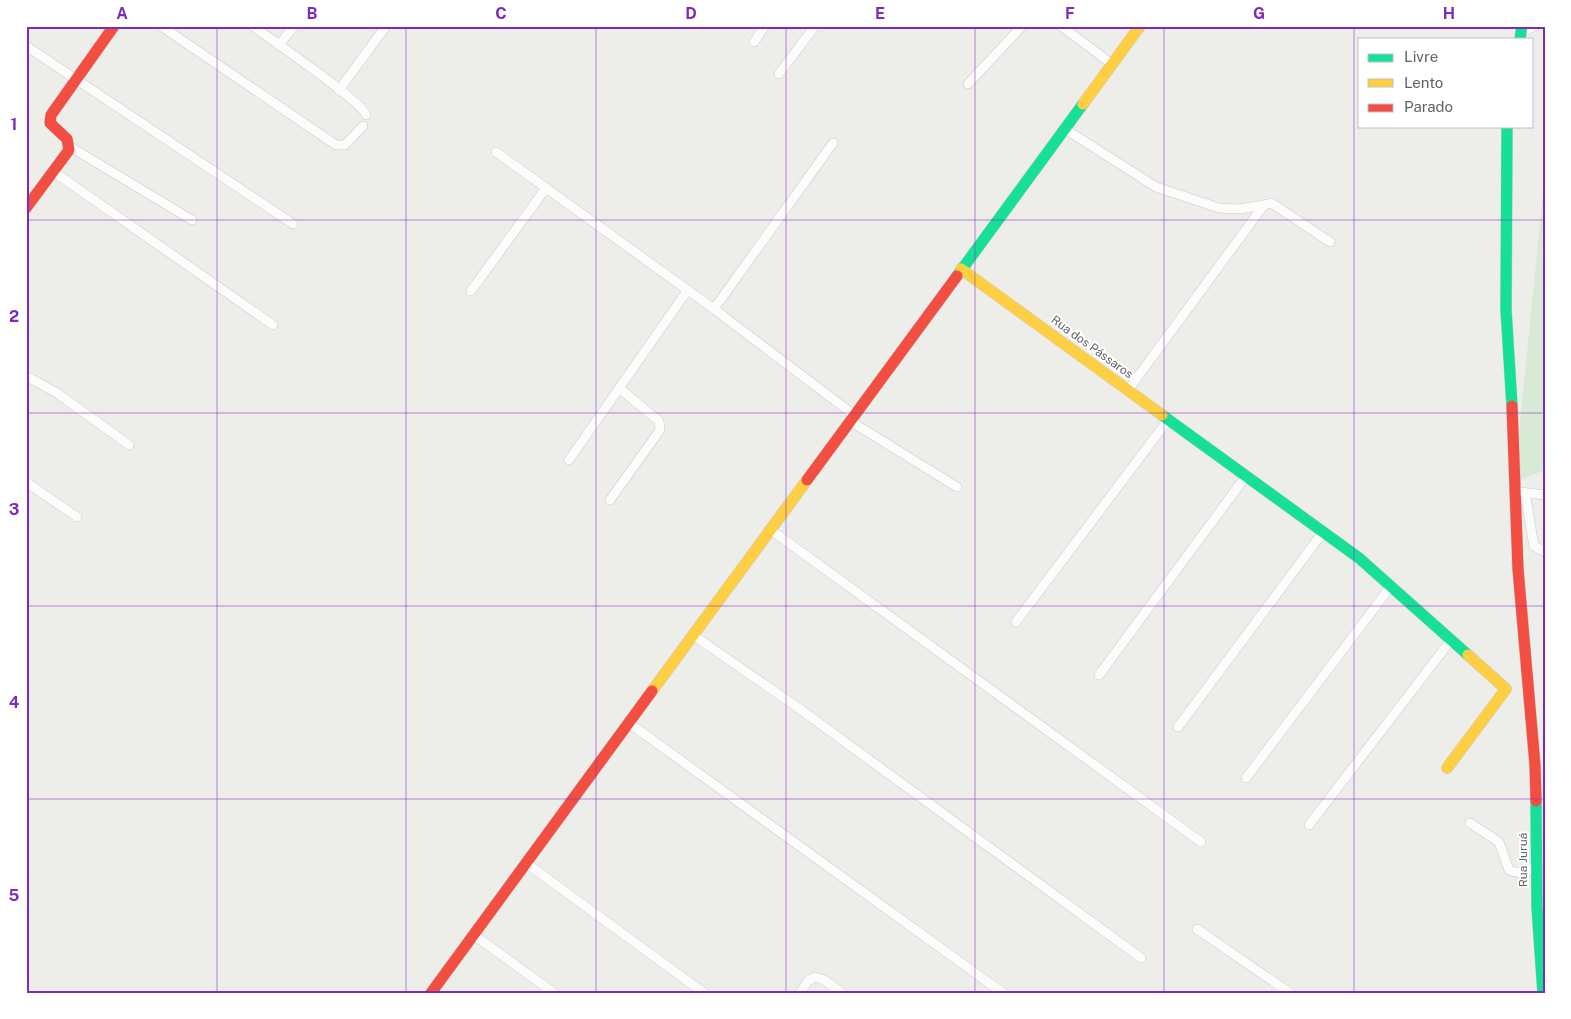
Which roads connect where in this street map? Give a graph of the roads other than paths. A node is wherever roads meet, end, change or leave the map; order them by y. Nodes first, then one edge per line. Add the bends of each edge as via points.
1 (114, 26) edge
2 (161, 26) edge
3 (253, 26) edge
4 (294, 26) edge
5 (386, 26) edge
6 (765, 26) edge
7 (815, 26) edge
8 (1022, 26) edge
9 (1061, 26) edge
10 (1140, 26) edge
11 (1535, 26) edge
12 (1522, 32) edge
13 (754, 42) dead end
14 (279, 45) junction
15 (26, 46) edge
16 (1112, 64) junction
17 (779, 74) dead end
18 (77, 78) junction
19 (968, 84) dead end
20 (340, 90) junction
21 (366, 115) dead end
22 (363, 126) dead end
23 (1507, 128) edge
24 (1065, 129) junction
25 (833, 143) dead end
26 (69, 146) junction
27 (496, 152) dead end
28 (54, 172) junction
29 (546, 188) junction
30 (1264, 205) junction
31 (26, 208) edge
32 (192, 220) dead end
33 (293, 224) dead end
34 (1330, 242) dead end
35 (961, 270) junction
36 (471, 291) dead end
37 (687, 292) junction
38 (714, 309) junction
39 (273, 325) dead end
40 (26, 376) edge
41 (619, 388) junction
42 (1128, 390) junction
43 (852, 418) junction
44 (1168, 420) junction
45 (129, 446) dead end
46 (568, 460) dead end
47 (1246, 476) junction
48 (26, 482) edge
49 (957, 487) dead end
50 (1520, 492) junction
51 (1545, 495) edge
52 (610, 500) dead end
53 (77, 517) dead end
54 (771, 530) junction
55 (1323, 532) junction
56 (1545, 552) edge
57 (1391, 586) junction
58 (1016, 622) dead end
59 (693, 635) junction
60 (1451, 640) junction
61 (1099, 675) dead end
62 (629, 723) junction
63 (1178, 728) dead end
64 (1540, 766) edge
65 (1446, 768) dead end
66 (1246, 778) dead end
67 (1470, 823) dead end
68 (1309, 825) dead end
69 (1201, 842) dead end
70 (526, 863) junction
71 (1537, 863) junction
72 (1197, 929) dead end
73 (474, 935) junction
74 (1542, 939) edge
75 (1141, 958) dead end
76 (431, 993) edge
77 (554, 993) edge
78 (704, 993) edge
79 (800, 993) edge
80 (842, 993) edge
81 (1002, 993) edge
82 (1290, 993) edge
83 (1543, 993) edge

1 - 18 street
2 - 22 street via 336,145 345,145
3 - 14 street
4 - 14 street
5 - 20 street
6 - 13 street
7 - 17 street
8 - 19 street
9 - 16 street
10 - 16 street
11 - 12 street
14 - 20 street
15 - 18 street
16 - 24 street
18 - 26 street via 50,118 51,124 67,139
18 - 33 street
20 - 21 street via 365,110
23 - 50 street, Rua Juruá via 1506,310
24 - 30 street via 1156,187 1219,208
24 - 35 street
25 - 38 street
26 - 28 street
26 - 32 street
27 - 29 street
28 - 31 street
28 - 39 street
29 - 36 street
29 - 37 street
30 - 34 street via 1276,206
30 - 42 street
35 - 42 street, Rua dos Pássaros
35 - 43 street
37 - 38 street
37 - 41 street
38 - 43 street
40 - 45 street via 57,393
41 - 46 street
41 - 52 street via 659,420 660,430
42 - 44 street, Rua dos Pássaros
43 - 49 street
43 - 54 street
44 - 47 street, Rua dos Pássaros
44 - 58 street
47 - 55 street, Rua dos Pássaros
47 - 61 street
48 - 53 street
50 - 51 street
50 - 56 street via 1534,546
50 - 64 street, Rua Juruá via 1518,569 1532,728
54 - 59 street
54 - 69 street
55 - 57 street, Rua dos Pássaros via 1360,558
55 - 63 street
57 - 60 street, Rua dos Pássaros
57 - 66 street
59 - 62 street
59 - 75 street via 798,707
60 - 65 street, Rua dos Pássaros via 1506,689
60 - 68 street
62 - 70 street
62 - 81 street
64 - 71 street, Rua Juruá
67 - 71 street via 1501,845 1509,870 1520,873
70 - 73 street
70 - 78 street
71 - 74 street, Rua Juruá
72 - 82 street
73 - 76 street
73 - 77 street
74 - 83 street, Rua Juruá
79 - 80 street via 808,981 816,977

